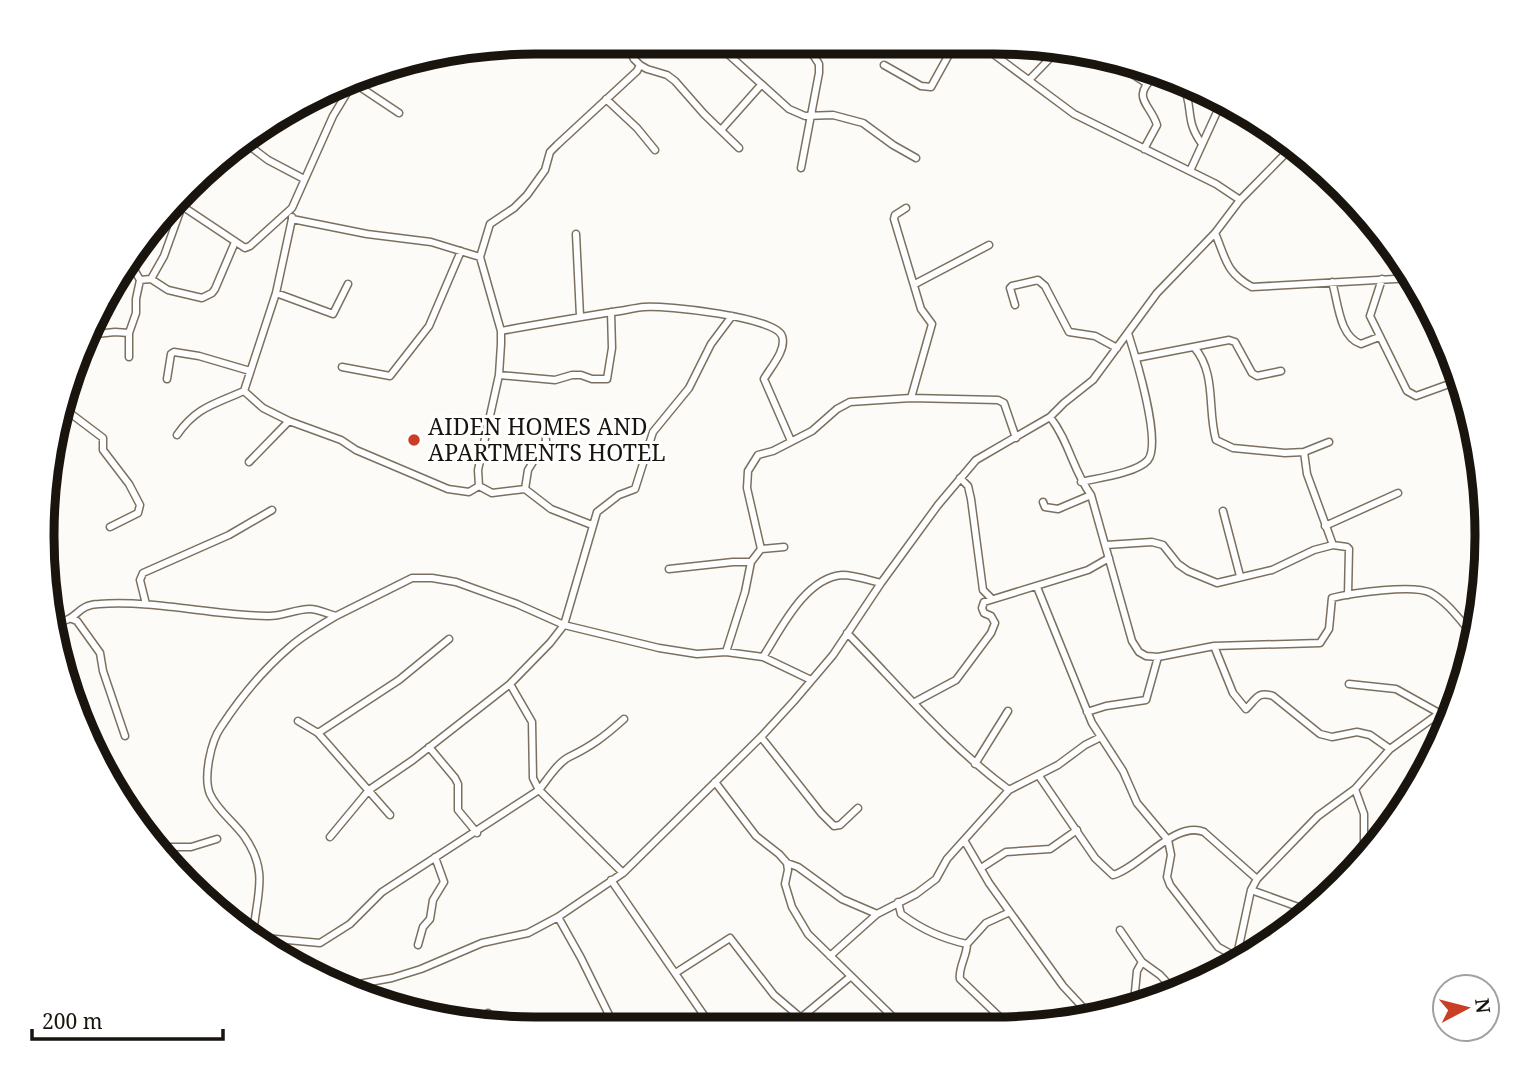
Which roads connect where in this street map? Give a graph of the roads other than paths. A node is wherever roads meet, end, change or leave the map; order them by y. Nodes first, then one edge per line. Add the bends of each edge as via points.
1 (631, 54) edge
2 (728, 54) edge
3 (812, 54) edge
4 (949, 54) edge
5 (994, 54) edge
6 (1051, 57) edge
7 (640, 65) junction
8 (884, 65) dead end
9 (1136, 76) edge
10 (1030, 79) junction
11 (1149, 80) edge
12 (1146, 83) junction
13 (761, 85) junction
14 (361, 87) edge
15 (348, 92) edge
16 (1186, 95) edge
17 (606, 99) junction
18 (1218, 110) edge
19 (399, 113) dead end
20 (811, 114) junction
21 (721, 130) junction
22 (1202, 144) junction
23 (252, 148) edge
24 (739, 148) dead end
25 (1144, 149) junction
26 (655, 150) dead end
27 (1285, 154) edge
28 (916, 158) dead end
29 (801, 168) dead end
30 (1190, 171) junction
31 (304, 179) junction
32 (1240, 200) junction
33 (184, 207) edge
34 (292, 208) junction
35 (906, 208) dead end
36 (180, 211) edge
37 (292, 219) junction
38 (1215, 233) junction
39 (576, 234) dead end
40 (235, 242) junction
41 (989, 245) dead end
42 (461, 251) junction
43 (480, 257) junction
44 (134, 270) edge
45 (1400, 278) edge
46 (151, 279) junction
47 (1382, 279) junction
48 (140, 280) junction
49 (1332, 282) junction
50 (348, 284) dead end
51 (915, 285) junction
52 (276, 293) junction
53 (1015, 305) dead end
54 (611, 313) junction
55 (580, 316) junction
56 (732, 316) junction
57 (501, 331) junction
58 (1128, 332) junction
59 (129, 333) junction
60 (99, 334) edge
61 (1378, 337) junction
62 (1194, 347) junction
63 (1117, 348) junction
64 (129, 357) dead end
65 (1136, 358) junction
66 (342, 367) dead end
67 (250, 371) junction
68 (1281, 371) dead end
69 (499, 375) junction
70 (167, 379) dead end
71 (1450, 384) edge
72 (244, 391) junction
73 (911, 398) junction
74 (70, 413) edge
75 (1050, 416) junction
76 (289, 421) junction
77 (545, 428) dead end
78 (177, 435) dead end
79 (1016, 438) junction
80 (792, 441) junction
81 (1329, 442) dead end
82 (1304, 452) junction
83 (249, 462) dead end
84 (960, 478) junction
85 (1081, 482) junction
86 (479, 486) junction
87 (525, 489) junction
88 (1398, 493) dead end
89 (1091, 495) junction
90 (1043, 502) dead end
91 (272, 510) dead end
92 (1223, 510) dead end
93 (592, 525) junction
94 (1325, 526) junction
95 (110, 527) dead end
96 (1106, 545) junction
97 (1333, 545) junction
98 (784, 547) dead end
99 (761, 549) junction
100 (1109, 558) junction
101 (751, 562) junction
102 (669, 569) dead end
103 (1240, 576) junction
104 (881, 583) junction
105 (1037, 586) junction
106 (1348, 595) junction
107 (991, 598) junction
108 (146, 604) junction
109 (336, 616) junction
110 (72, 619) junction
111 (62, 623) edge
112 (564, 625) junction
113 (1466, 627) edge
114 (847, 633) junction
115 (449, 639) dead end
116 (1214, 646) junction
117 (726, 652) junction
118 (763, 657) junction
119 (1158, 657) junction
120 (811, 680) junction
121 (510, 684) junction
122 (1349, 684) dead end
123 (915, 702) junction
124 (1008, 711) dead end
125 (1087, 712) junction
126 (1439, 713) joint
127 (624, 719) dead end
128 (298, 721) dead end
129 (318, 733) junction
130 (125, 736) dead end
131 (761, 737) junction
132 (1101, 737) junction
133 (429, 747) junction
134 (1390, 749) junction
135 (975, 764) junction
136 (1039, 776) junction
137 (715, 782) junction
138 (1355, 789) junction
139 (369, 790) junction
140 (539, 790) junction
141 (1009, 790) junction
142 (858, 808) dead end
143 (390, 815) dead end
144 (1077, 830) junction
145 (477, 833) junction
146 (330, 837) dead end
147 (217, 839) dead end
148 (964, 840) junction
149 (1168, 840) junction
150 (1364, 842) edge
151 (169, 847) edge
152 (435, 857) junction
153 (787, 863) junction
154 (981, 868) junction
155 (623, 873) junction
156 (1257, 879) junction
157 (611, 880) junction
158 (1251, 890) junction
159 (898, 902) junction
160 (1298, 907) edge
161 (1010, 912) junction
162 (877, 914) junction
163 (558, 917) junction
164 (255, 926) edge
165 (1120, 930) dead end
166 (274, 940) edge
167 (967, 944) junction
168 (418, 945) dead end
169 (1239, 949) edge
170 (1229, 955) edge
171 (830, 956) junction
172 (1142, 962) junction
173 (677, 972) junction
174 (850, 977) junction
175 (1168, 983) edge
176 (362, 984) edge
177 (1135, 995) edge
178 (1084, 1008) edge
179 (610, 1017) edge
180 (706, 1017) edge
181 (800, 1017) edge
182 (802, 1017) edge
183 (892, 1017) edge
184 (999, 1017) edge

1 - 7 street
2 - 13 street
3 - 20 street via 819,73
4 - 8 street via 932,87 921,86
5 - 10 street
6 - 10 street
7 - 17 street via 632,78
7 - 21 street via 675,81
9 - 12 street
10 - 25 street via 1074,114
11 - 12 street
12 - 25 street via 1142,99 1157,125
13 - 20 street via 789,109
13 - 21 street
14 - 19 street
15 - 31 street
16 - 22 street via 1192,131
17 - 26 street
17 - 43 street via 550,152 545,170 527,195 490,224
18 - 22 street
20 - 28 street via 863,124
20 - 29 street
21 - 24 street
22 - 30 street
23 - 31 street
25 - 30 street
27 - 32 street
30 - 32 street
31 - 34 street
32 - 38 street
33 - 40 street
34 - 37 street
34 - 40 street via 250,246
35 - 51 street via 894,219
36 - 46 street
37 - 42 street
37 - 52 street
38 - 49 street via 1230,271 1252,287
38 - 58 street via 1157,293
39 - 55 street
40 - 46 street via 208,296 168,290
41 - 51 street
42 - 43 street
42 - 66 street via 429,327 390,376
43 - 57 street
44 - 48 street
45 - 47 street
46 - 48 street
47 - 49 street
47 - 61 street via 1370,316
48 - 59 street
49 - 61 street via 1352,339 1361,344
50 - 52 street via 333,314
51 - 73 street via 921,309 932,324
52 - 67 street
53 - 63 street via 1010,288 1038,280 1069,332 1095,336
54 - 55 street
54 - 56 street via 672,307
54 - 69 street via 607,379 572,374 555,380
55 - 57 street
56 - 80 street via 766,323 782,334 777,359 764,379
56 - 93 street via 711,344 689,388 653,432 635,489 600,509
57 - 69 street
58 - 63 street
58 - 65 street
59 - 60 street
59 - 64 street
61 - 71 street via 1411,395
62 - 65 street
62 - 68 street via 1229,340 1235,342 1257,376
62 - 82 street via 1208,377 1216,440 1233,447
63 - 75 street via 1093,380
65 - 85 street via 1151,428 1151,455 1128,471
67 - 70 street via 174,352
67 - 72 street
69 - 86 street via 478,470
72 - 76 street via 263,408
72 - 78 street via 202,409
73 - 79 street via 998,400 1004,403
73 - 80 street via 849,402
74 - 95 street via 103,438 103,450 140,505 138,513
75 - 79 street
75 - 85 street via 1065,439
76 - 83 street
76 - 86 street via 448,489 469,492
77 - 87 street via 546,441 528,470
79 - 84 street via 976,460
80 - 99 street via 758,455 748,471 747,488
81 - 82 street
82 - 94 street
84 - 104 street
84 - 107 street via 968,486 983,590
85 - 89 street
86 - 87 street via 492,493
87 - 93 street via 551,509
88 - 94 street
89 - 90 street via 1058,509 1045,507
89 - 96 street
91 - 108 street via 144,573 140,580
92 - 103 street
93 - 112 street
94 - 97 street
96 - 100 street
96 - 103 street via 1152,542 1163,545 1178,564 1204,578 1217,583
97 - 103 street via 1272,570
97 - 106 street via 1349,549
98 - 99 street
99 - 101 street
100 - 105 street via 1088,570
100 - 119 street via 1132,640 1139,652
101 - 102 street
101 - 117 street
104 - 114 street
104 - 118 street via 844,575 813,586
105 - 107 street
105 - 125 street
106 - 113 street via 1385,590 1431,593
106 - 116 street via 1332,598 1329,629 1320,643
107 - 123 street via 982,608 995,623 965,670 957,680
108 - 109 street via 268,616 310,609
108 - 110 street via 86,606
109 - 112 street via 412,578 432,578 456,582
109 - 164 street via 290,646 220,727 212,745 210,793 245,837 260,872
110 - 111 street
110 - 130 street via 100,653
112 - 117 street via 684,652
112 - 121 street
114 - 120 street
114 - 123 street
115 - 129 street via 398,680
116 - 119 street
116 - 134 street via 1233,693 1246,709 1264,693 1320,734 1332,737 1357,732
117 - 118 street
118 - 120 street
119 - 125 street via 1146,699
120 - 131 street
121 - 133 street
121 - 140 street via 532,722 533,778
122 - 126 street via 1396,690
123 - 135 street
124 - 135 street
125 - 132 street
126 - 134 street
127 - 140 street via 594,744 570,756
128 - 129 street
129 - 139 street
131 - 137 street
131 - 142 street via 834,826
132 - 136 street
132 - 149 street via 1137,803
133 - 139 street
133 - 145 street via 455,778 458,810
134 - 138 street
135 - 141 street
136 - 141 street
136 - 144 street
137 - 153 street via 756,836
137 - 155 street
138 - 150 street via 1364,814
138 - 156 street via 1318,817
139 - 143 street
139 - 146 street
140 - 145 street
140 - 155 street
141 - 148 street
144 - 149 street via 1113,875
144 - 154 street via 1050,849 1006,852
145 - 152 street
147 - 151 street via 191,847
148 - 154 street
148 - 159 street via 936,879
149 - 156 street via 1190,830 1204,832
149 - 170 street via 1170,885 1205,933
152 - 166 street via 382,892 341,931 320,943
152 - 168 street via 444,882
153 - 162 street via 842,899
153 - 171 street via 785,884 792,907 808,934
154 - 161 street
155 - 157 street
156 - 158 street
157 - 163 street
157 - 173 street
158 - 160 street
158 - 169 street
159 - 162 street
159 - 167 street via 901,914 912,922 947,940
161 - 167 street via 986,923
161 - 178 street
162 - 171 street
163 - 176 street via 528,933 482,943 421,969
163 - 179 street
165 - 172 street
167 - 184 street via 960,979
171 - 174 street
172 - 175 street
172 - 177 street
173 - 180 street
173 - 181 street via 730,939 774,995
174 - 182 street
174 - 183 street

